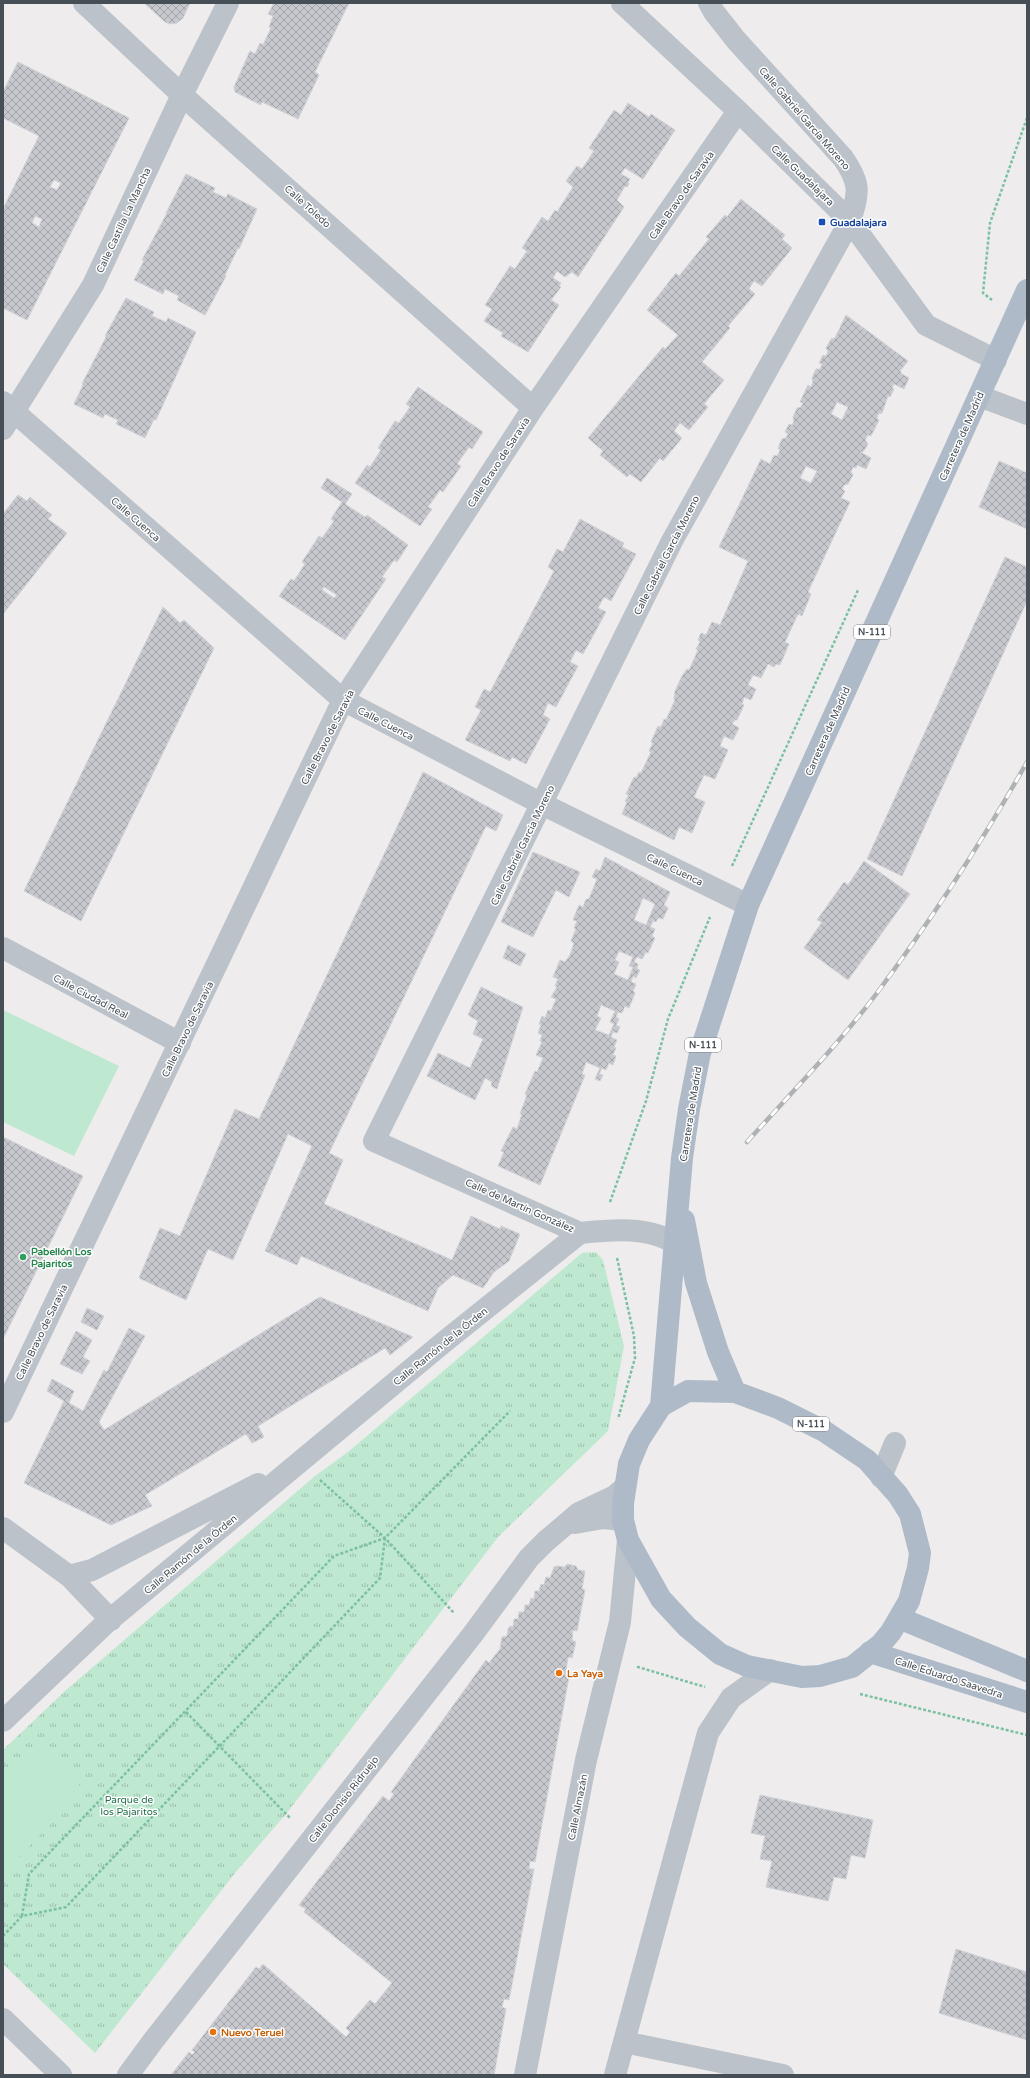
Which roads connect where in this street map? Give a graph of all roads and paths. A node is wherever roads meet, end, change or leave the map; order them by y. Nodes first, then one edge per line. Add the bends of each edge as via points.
1 (84, 3) edge
2 (228, 3) edge
3 (622, 3) edge
4 (709, 3) edge
5 (182, 95) junction
6 (738, 112) junction
7 (1027, 118) edge
8 (850, 221) junction
9 (1027, 290) edge
10 (1015, 317) junction
11 (996, 360) junction
12 (979, 396) junction
13 (533, 408) junction
14 (1027, 414) edge
15 (7, 415) edge
16 (343, 700) junction
17 (542, 804) junction
18 (748, 905) junction
19 (3, 948) edge
20 (180, 1043) junction
21 (374, 1141) joint
22 (580, 1233) junction
23 (682, 1248) junction
24 (735, 1392) junction
25 (661, 1406) junction
26 (510, 1411) dead end
27 (3, 1412) edge
28 (867, 1460) junction
29 (300, 1461) junction
30 (881, 1477) junction
31 (625, 1487) junction
32 (563, 1527) junction
33 (3, 1528) edge
34 (626, 1530) junction
35 (385, 1538) junction
36 (92, 1570) junction
37 (69, 1576) junction
38 (113, 1618) junction
39 (899, 1618) junction
40 (473, 1634) junction
41 (870, 1652) junction
42 (770, 1670) junction
43 (1027, 1671) edge
44 (853, 1692) dead end
45 (1027, 1702) edge
46 (186, 1712) junction
47 (3, 1721) edge
48 (1027, 1735) edge
49 (220, 1746) junction
50 (311, 1840) junction
51 (22, 1916) junction
52 (3, 1936) edge
53 (3, 2019) edge
54 (624, 2042) junction
55 (61, 2075) edge
56 (128, 2075) edge
57 (525, 2075) edge
58 (615, 2075) edge
59 (783, 2075) edge

1 - 5 street, Calle Toledo
2 - 5 street, Calle Castilla La Mancha
3 - 6 street, Calle Guadalajara
4 - 8 street, Calle Gabriel García Moreno via 736,40 855,174 858,196
5 - 13 street, Calle Toledo
5 - 15 street, Calle Castilla La Mancha via 93,285
6 - 8 street, Calle Guadalajara
6 - 13 street, Calle Bravo de Saravia
7 - 10 path via 990,223 983,293
8 - 11 street, Calle Guadalajara via 926,325
8 - 17 street, Calle Gabriel García Moreno via 672,541
9 - 10 main road, Carretera de Madrid / N-111
10 - 11 main road, Carretera de Madrid / N-111
11 - 12 main road, Carretera de Madrid / N-111
12 - 14 street
12 - 18 main road, Carretera de Madrid / N-111
13 - 16 street, Calle Bravo de Saravia
15 - 16 street, Calle Cuenca
16 - 17 street, Calle Cuenca
16 - 20 street, Calle Bravo de Saravia
17 - 18 street, Calle Cuenca
17 - 21 street, Calle Gabriel García Moreno
18 - 23 main road, Carretera de Madrid / N-111 via 700,1053 689,1109 679,1190
19 - 20 street, Calle Ciudad Real
20 - 27 street, Calle Bravo de Saravia
21 - 22 street, Calle de Martín González
22 - 23 street, Calle de Martín González via 637,1230 650,1232
22 - 29 street, Calle Ramón de la Órden
23 - 24 main road, Carretera de Madrid / N-111
23 - 25 main road, Carretera de Madrid
24 - 25 main road, N-111 via 688,1391
24 - 28 main road, N-111 via 778,1408 824,1430
25 - 31 main road, N-111 via 639,1440 629,1464
26 - 35 path
28 - 30 main road, N-111
28 - 30 street via 881,1454 894,1443
29 - 35 path
29 - 36 street, Calle Ramón de la Órden
29 - 38 street, Calle Ramón de la Órden
30 - 39 main road, N-111 via 898,1495 910,1514 920,1553 909,1601
31 - 32 street, Calle Dionisio Ridruejo via 615,1496 579,1513
31 - 34 main road, N-111
32 - 34 street, Calle Dionisio Ridruejo via 588,1519 603,1518
32 - 40 street, Calle Dionisio Ridruejo via 529,1558
33 - 37 street
34 - 42 main road, N-111 via 661,1599 686,1627 720,1654 747,1666
34 - 57 street, Calle Almazán via 620,1622 586,1760
35 - 40 path
35 - 46 path via 334,1556
35 - 49 path via 380,1578
36 - 37 street, Calle Ramón de la Órden
36 - 38 street
37 - 38 street
38 - 47 street, Calle Ramón de la Órden
39 - 41 main road, N-111 via 881,1644
39 - 43 main road
40 - 50 street, Calle Dionisio Ridruejo
41 - 42 main road, N-111 via 852,1667 820,1676 802,1677
41 - 45 main road, Calle Eduardo Saavedra
42 - 54 street via 731,1698 708,1733
44 - 48 path
46 - 49 path
46 - 51 path via 29,1874
49 - 50 path
49 - 51 path via 66,1907
50 - 56 street, Calle Dionisio Ridruejo
51 - 52 path
53 - 55 street
54 - 58 street
54 - 59 street

